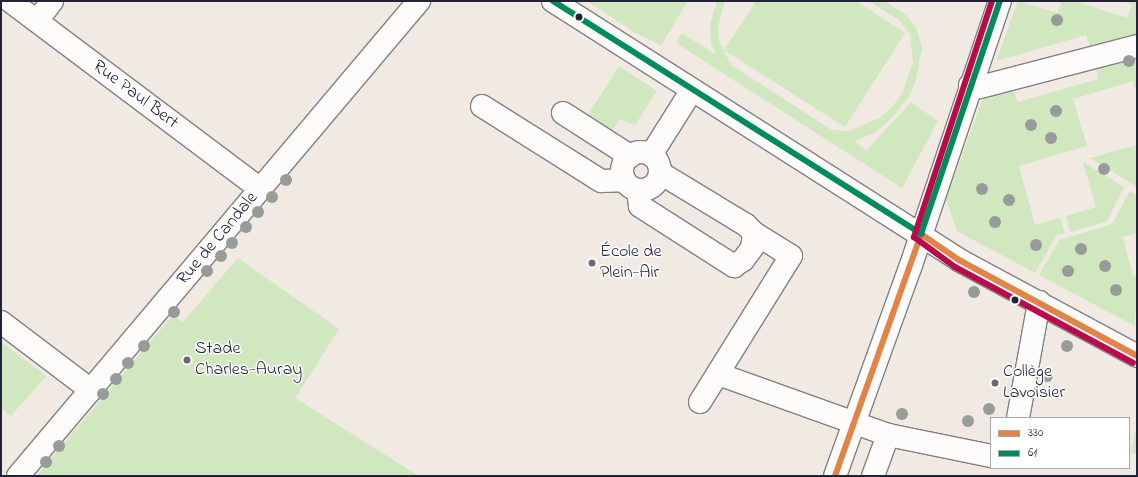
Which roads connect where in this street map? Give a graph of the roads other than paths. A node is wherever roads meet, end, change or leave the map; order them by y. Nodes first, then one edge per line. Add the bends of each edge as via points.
1 (10, 1) edge
2 (52, 1) edge
3 (419, 1) edge
4 (553, 1) edge
5 (1000, 1) edge
6 (37, 21) junction
7 (1137, 46) edge
8 (970, 85) junction
9 (692, 90) junction
10 (482, 106) dead end
11 (563, 113) dead end
12 (647, 161) junction
13 (631, 185) junction
14 (260, 189) junction
15 (754, 233) junction
16 (921, 234) junction
17 (1039, 302) junction
18 (1, 322) edge
19 (1137, 356) edge
20 (718, 374) junction
21 (91, 390) junction
22 (700, 402) dead end
23 (1018, 417) edge
24 (856, 423) junction
25 (888, 435) junction
26 (990, 456) edge
27 (18, 476) edge
28 (835, 476) edge
29 (873, 476) edge

1 - 6 street, Rue Paul Bert
2 - 6 street
3 - 14 street, Rue de Candale
4 - 9 street
5 - 8 street
6 - 14 street, Rue Paul Bert
7 - 8 street via 980,87
8 - 16 street
9 - 12 street
9 - 16 street
10 - 13 street via 601,181
11 - 12 street
12 - 13 street via 622,170
12 - 13 street via 653,186
12 - 15 street via 746,225
13 - 15 street via 640,206 734,266 748,255
14 - 21 street, Rue de Candale
15 - 20 street via 791,256
16 - 17 street via 959,260
16 - 24 street
17 - 19 street
17 - 23 street
18 - 21 street
20 - 22 street
20 - 24 street
21 - 27 street, Rue de Candale
24 - 25 street
24 - 28 street
25 - 26 street
25 - 29 street

